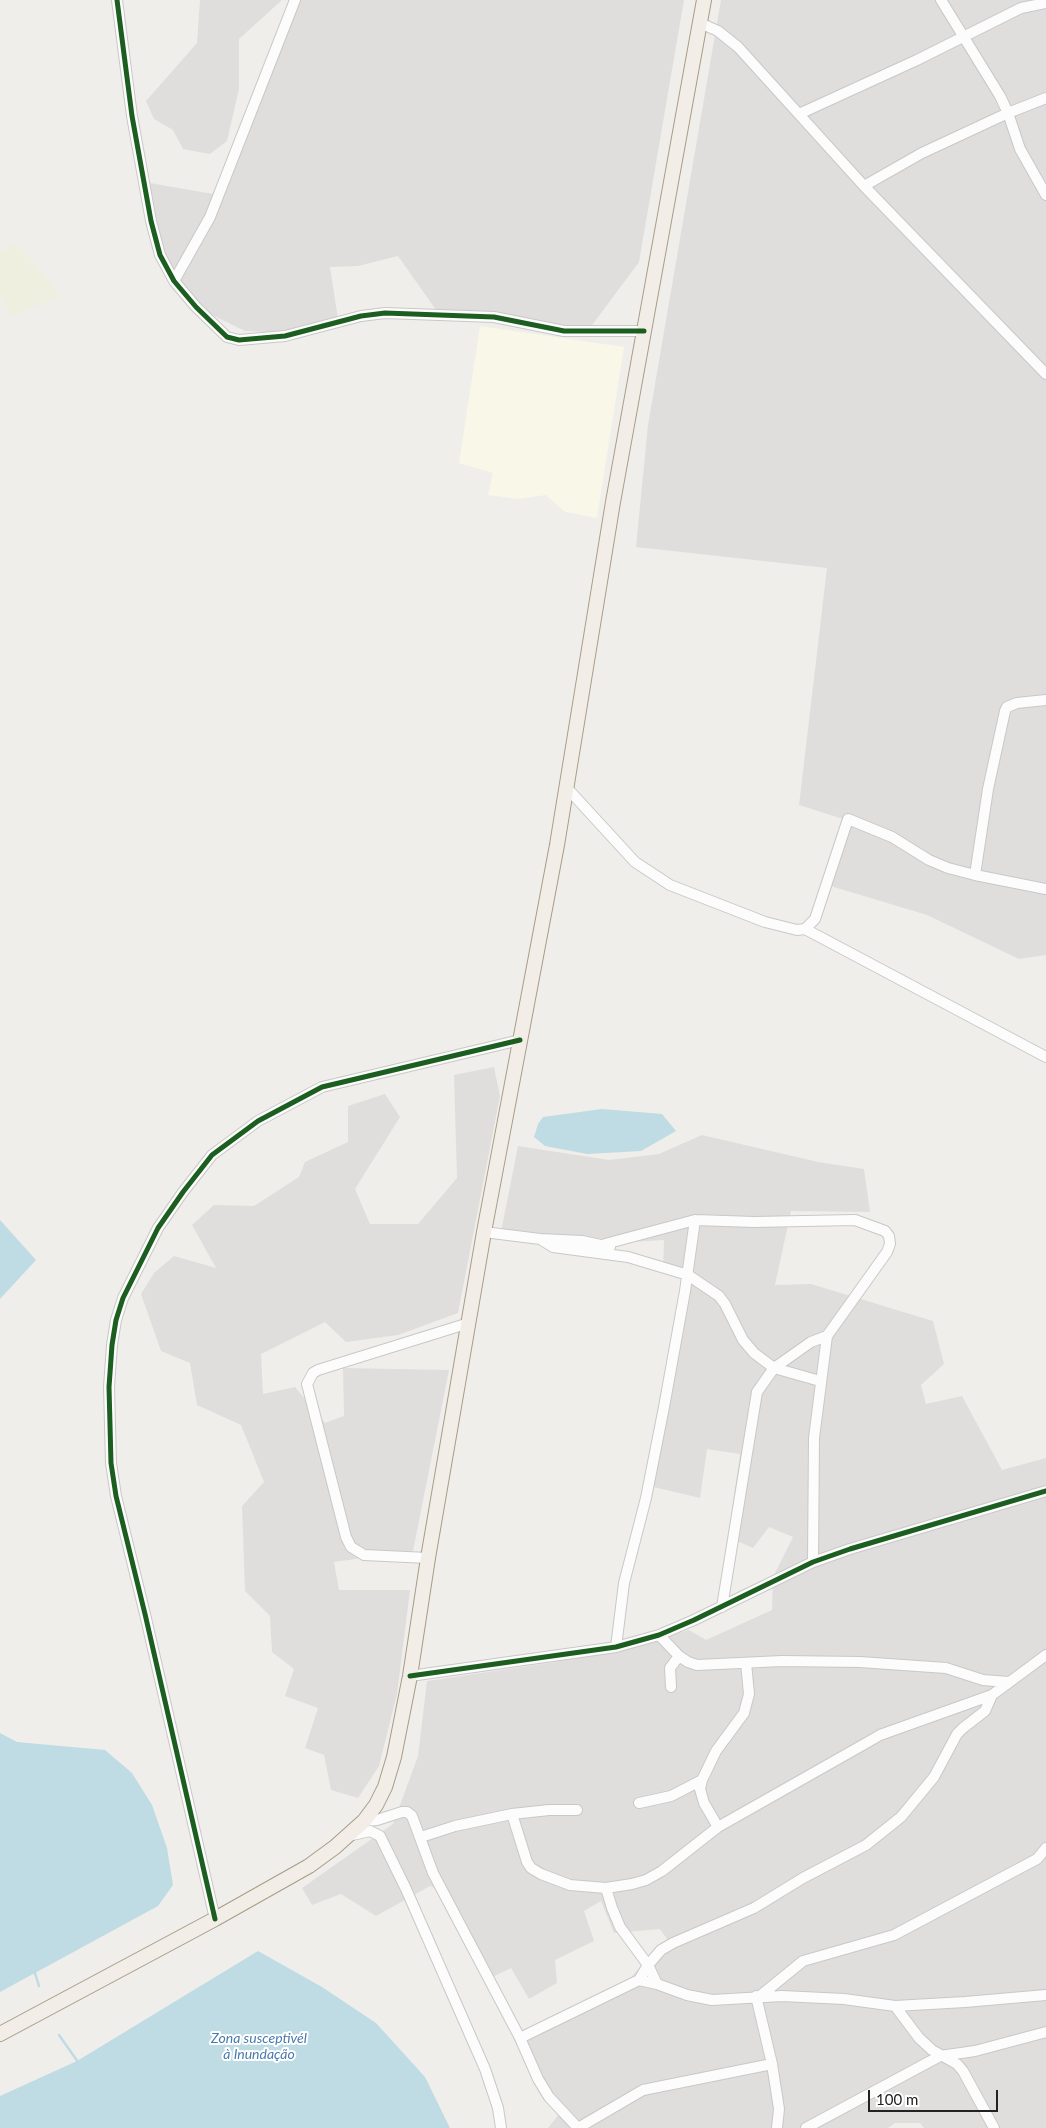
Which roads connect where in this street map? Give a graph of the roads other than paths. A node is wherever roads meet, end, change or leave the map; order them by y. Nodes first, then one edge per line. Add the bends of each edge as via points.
1 (117, 0) edge
2 (295, 0) edge
3 (704, 0) edge
4 (941, 0) edge
5 (1046, 3) edge
6 (700, 23) junction
7 (963, 37) junction
8 (1046, 98) edge
9 (1008, 113) junction
10 (799, 114) junction
11 (864, 186) junction
12 (1046, 195) edge
13 (174, 281) junction
14 (644, 331) junction
15 (1046, 374) edge
16 (1046, 700) edge
17 (566, 788) junction
18 (975, 876) junction
19 (1046, 889) edge
20 (805, 929) junction
21 (520, 1040) junction
22 (1046, 1057) edge
23 (696, 1220) junction
24 (484, 1232) junction
25 (540, 1239) junction
26 (605, 1244) junction
27 (628, 1257) junction
28 (688, 1275) junction
29 (469, 1323) junction
30 (827, 1336) junction
31 (774, 1368) junction
32 (820, 1381) junction
33 (1046, 1490) edge
34 (428, 1558) junction
35 (813, 1562) junction
36 (722, 1607) junction
37 (658, 1635) junction
38 (616, 1646) junction
39 (1046, 1655) edge
40 (679, 1656) junction
41 (746, 1663) junction
42 (410, 1676) junction
43 (1009, 1682) junction
44 (672, 1687) dead end
45 (992, 1695) junction
46 (702, 1780) junction
47 (639, 1803) dead end
48 (576, 1810) dead end
49 (512, 1814) junction
50 (364, 1821) junction
51 (718, 1827) junction
52 (348, 1836) junction
53 (421, 1837) junction
54 (1046, 1848) edge
55 (1042, 1858) edge
56 (606, 1888) junction
57 (215, 1919) junction
58 (648, 1965) junction
59 (638, 1980) junction
60 (657, 1984) junction
61 (1046, 1995) edge
62 (758, 1996) junction
63 (895, 2006) junction
64 (1046, 2032) edge
65 (0, 2034) edge
66 (520, 2038) junction
67 (940, 2056) junction
68 (772, 2064) junction
69 (501, 2128) edge
70 (578, 2128) edge
71 (777, 2128) edge
72 (806, 2128) edge
73 (994, 2128) edge

1 - 13 street via 132,116 151,221 160,255
2 - 13 street via 210,217
3 - 6 main road
4 - 7 street
5 - 7 street via 1021,8
6 - 10 street via 718,31 738,47
6 - 14 main road
7 - 9 street
7 - 10 street
8 - 9 street
9 - 11 street via 922,153
9 - 12 street via 1020,149
10 - 11 street
11 - 15 street
13 - 14 street via 219,331 239,340 285,336 385,313 494,317 564,331
14 - 17 main road
16 - 18 street via 1007,707 988,789
17 - 20 street via 635,862 670,885 766,922
17 - 21 main road
18 - 19 street
18 - 20 street via 928,860 892,838 848,819 815,919
20 - 22 street
21 - 24 main road
21 - 57 street via 322,1087 258,1121 212,1155 183,1192 158,1228 123,1298 112,1345 109,1387 111,1463
23 - 26 street
23 - 28 street
23 - 30 street via 846,1220 864,1222 885,1231 890,1244 887,1252
24 - 25 street
24 - 29 main road
25 - 26 street
25 - 27 street via 553,1246
26 - 27 street
27 - 28 street
28 - 31 street via 719,1296 743,1340
28 - 38 street via 646,1498 624,1583
29 - 34 main road
29 - 34 street via 318,1370 307,1384 351,1547 364,1555
30 - 31 street via 811,1342
30 - 32 street
31 - 32 street
31 - 36 street via 757,1392
32 - 35 street via 814,1438
33 - 35 street
34 - 42 main road
35 - 36 street
36 - 37 street
37 - 38 street
37 - 40 street
38 - 42 street
39 - 43 street
40 - 41 street via 698,1665
40 - 44 street via 670,1668
41 - 43 street via 860,1662 946,1668 984,1680
41 - 46 street via 749,1694 744,1713 716,1752
42 - 50 main road via 385,1787
43 - 45 street
45 - 51 street via 880,1735
45 - 58 street via 985,1711 957,1734 925,1791 901,1817 873,1839 738,1917 673,1943 661,1950
46 - 47 street via 671,1796
46 - 51 street via 700,1789 704,1803
48 - 49 street
49 - 53 street
49 - 56 street via 522,1849 532,1868 570,1885
50 - 52 main road
50 - 53 street via 407,1812
51 - 56 street via 646,1880
52 - 57 main road via 309,1866
52 - 69 street via 366,1831 380,1836 485,2069
53 - 66 street via 433,1873
54 - 55 street
55 - 62 street via 894,1935 803,1961
56 - 58 street via 620,1928
57 - 65 main road
58 - 59 street
58 - 60 street
59 - 60 street
59 - 66 street
60 - 62 street via 712,2000
61 - 63 street
62 - 63 street via 844,1999
62 - 68 street
63 - 67 street via 919,2038
64 - 67 street via 975,2051
66 - 70 street via 549,2097
67 - 72 street
67 - 73 street via 957,2064 963,2071
68 - 70 street via 642,2090
68 - 71 street via 779,2109

